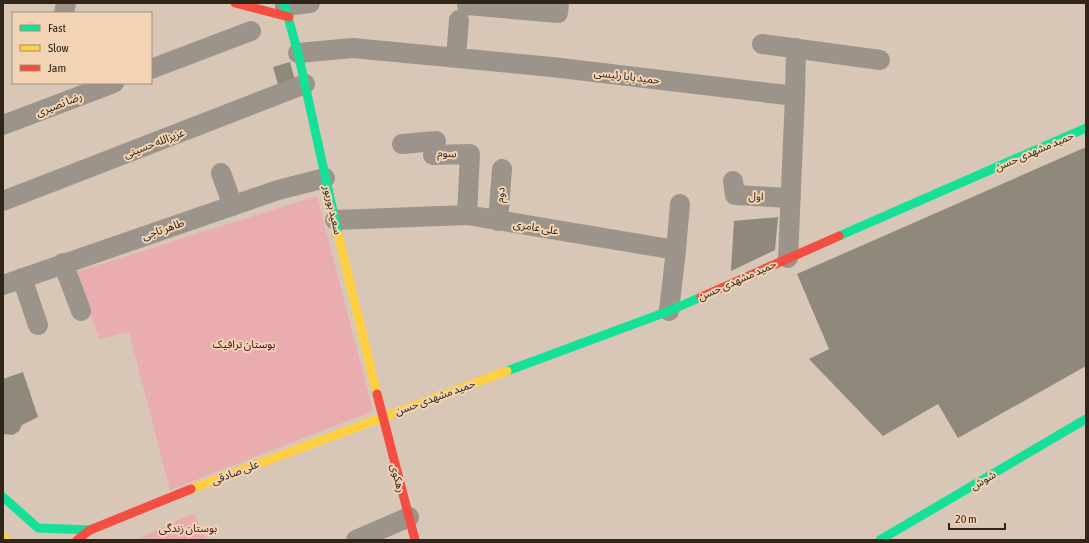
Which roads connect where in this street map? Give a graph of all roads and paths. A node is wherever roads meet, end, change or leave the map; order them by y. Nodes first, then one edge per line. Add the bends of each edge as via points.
1 (235, 3) edge
2 (310, 3) edge
3 (559, 3) edge
4 (488, 5) edge
5 (286, 9) edge
6 (250, 31) dead end
7 (762, 44) dead end
8 (796, 48) junction
9 (298, 52) junction
10 (456, 57) junction
11 (880, 60) dead end
12 (152, 69) edge
13 (111, 84) edge
14 (305, 84) junction
15 (795, 96) junction
16 (3, 125) edge
17 (1086, 128) edge
18 (402, 144) dead end
19 (502, 169) dead end
20 (221, 173) dead end
21 (325, 178) junction
22 (733, 182) dead end
23 (790, 198) junction
24 (3, 201) edge
25 (680, 204) dead end
26 (233, 206) junction
27 (467, 215) junction
28 (335, 220) junction
29 (498, 220) junction
30 (676, 250) junction
31 (788, 258) junction
32 (63, 263) junction
33 (22, 278) junction
34 (3, 285) edge
35 (669, 310) junction
36 (81, 311) dead end
37 (38, 325) dead end
38 (382, 416) junction
39 (1086, 419) edge
40 (3, 497) edge
41 (409, 517) junction
42 (90, 530) junction
43 (3, 538) edge
44 (6, 540) edge
45 (78, 540) edge
46 (356, 540) edge
47 (415, 540) edge
48 (880, 540) edge

1 - 5 street
2 - 5 street
3 - 4 street via 558,13
4 - 10 street via 463,12
5 - 9 street, سعید بوربور
6 - 12 street
7 - 8 street
8 - 11 street
8 - 15 street
9 - 10 street, حمید بابا رئیسی via 353,48
9 - 14 street, سعید بوربور
10 - 15 street, حمید بابا رئیسی
13 - 16 street, رضا نصیری
14 - 21 street, سعید بوربور
14 - 24 street, عزیزالله حسینی
15 - 23 street
17 - 31 street, حمید مشهدی حسن
18 - 27 street, سوم via 436,141 433,155 470,154
19 - 29 street, دوم
20 - 26 street
21 - 26 street, طاهر تاجی via 278,190
21 - 28 street, سعید بوربور
22 - 23 street, اول via 735,195
23 - 31 street
25 - 30 street
26 - 32 street, طاهر تاجی
27 - 28 street, علی عامری
27 - 29 street, علی عامری
28 - 38 street, سعید بوربور
29 - 30 street, علی عامری
30 - 35 street
31 - 35 street, حمید مشهدی حسن
32 - 33 street, طاهر تاجی
32 - 36 street
33 - 34 street, طاهر تاجی
33 - 37 street
35 - 38 street, حمید مشهدی حسن
38 - 41 street, رهکوی
38 - 42 street, علی صادقی
39 - 48 street, شوش
40 - 42 street, علی صادقی via 38,528
41 - 46 street
41 - 47 street, رهکوی
42 - 45 street, علی صادقی
43 - 44 street

